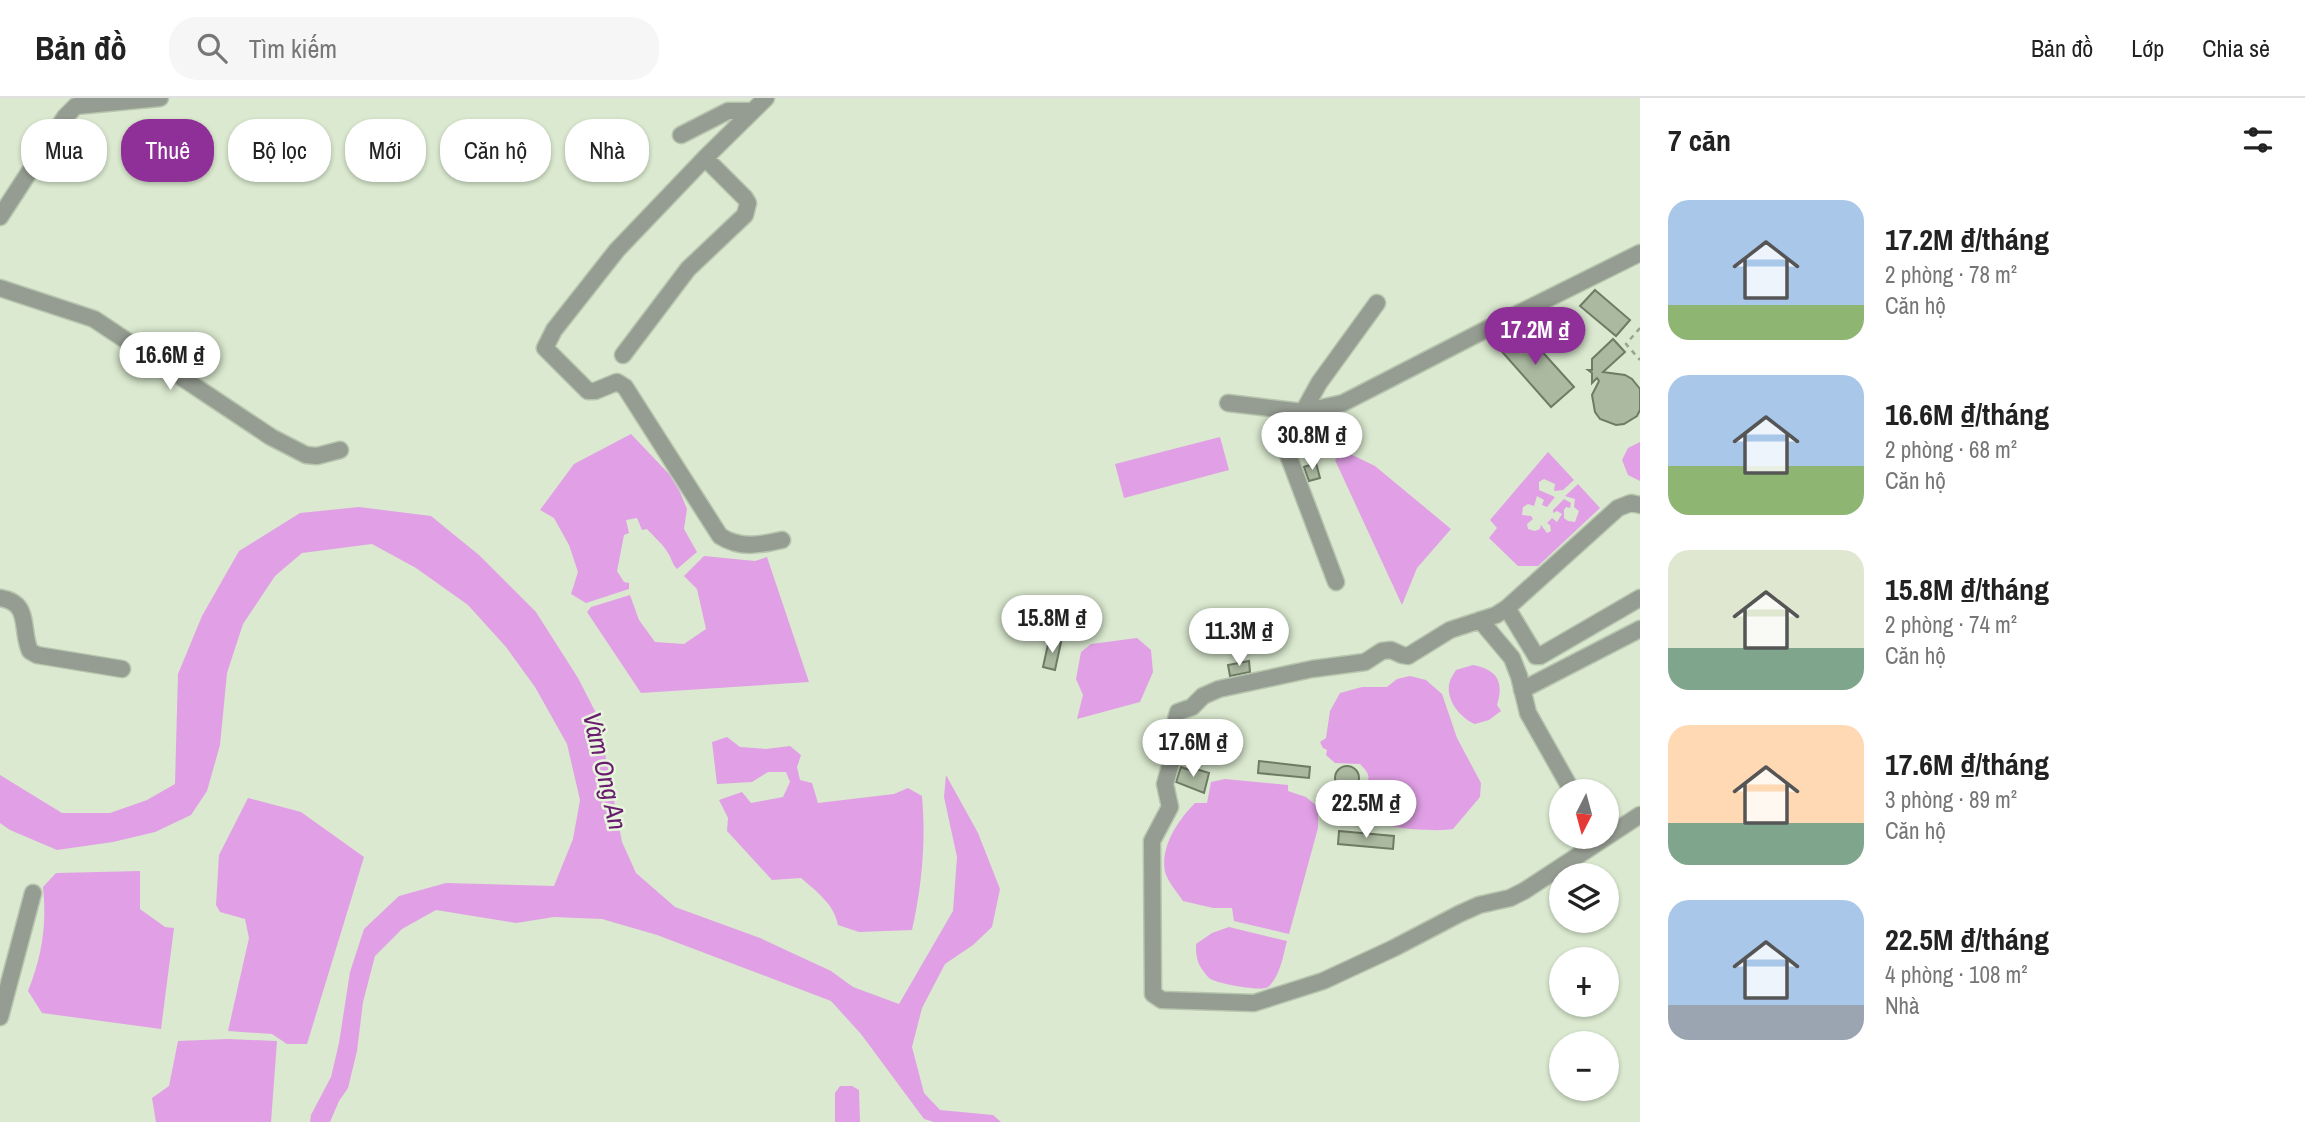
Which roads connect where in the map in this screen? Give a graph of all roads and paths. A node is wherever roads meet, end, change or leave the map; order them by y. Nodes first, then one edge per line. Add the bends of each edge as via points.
1 (160, 98) edge
2 (766, 98) edge
3 (73, 102) edge
4 (751, 111) junction
5 (681, 135) dead end
6 (705, 158) junction
7 (2, 209) edge
8 (1640, 253) edge
9 (0, 288) edge
10 (1377, 303) dead end
11 (1640, 328) edge
12 (623, 355) dead end
13 (1640, 360) edge
14 (1228, 403) dead end
15 (1296, 412) junction
16 (340, 450) dead end
17 (1640, 505) edge
18 (782, 540) dead end
19 (1336, 582) dead end
20 (0, 598) edge
21 (1640, 598) edge
22 (1507, 608) junction
23 (1480, 620) junction
24 (1598, 622) junction
25 (1640, 629) edge
26 (1610, 645) junction
27 (122, 669) dead end
28 (1522, 691) junction
29 (1565, 779) edge
30 (1640, 815) edge
31 (1619, 827) edge
32 (1585, 849) edge
33 (33, 893) dead end
34 (0, 1017) edge

1 - 3 street
2 - 4 street
3 - 7 street
4 - 5 street via 727,111
4 - 6 street
6 - 12 street via 745,198 745,215 688,269
6 - 18 street via 617,250 545,348 589,391 617,383 625,387 720,536 756,546
8 - 15 street via 1343,403
9 - 16 street via 94,319 271,438 306,455
10 - 15 street
11 - 13 path via 1626,344
14 - 15 street
15 - 19 street via 1284,436 1285,447
17 - 22 street via 1618,508
20 - 27 street via 19,606 30,651
21 - 24 street
22 - 23 street
22 - 24 street via 1536,656
23 - 28 street via 1512,657
23 - 32 street via 1450,630 1408,656 1382,651 1365,662 1219,689 1178,712 1165,784 1170,807 1152,841 1153,994 1162,1000 1249,1004 1323,981 1479,905 1524,891
24 - 26 street
25 - 26 street
26 - 28 street
28 - 29 street via 1528,713
30 - 31 street
33 - 34 street

